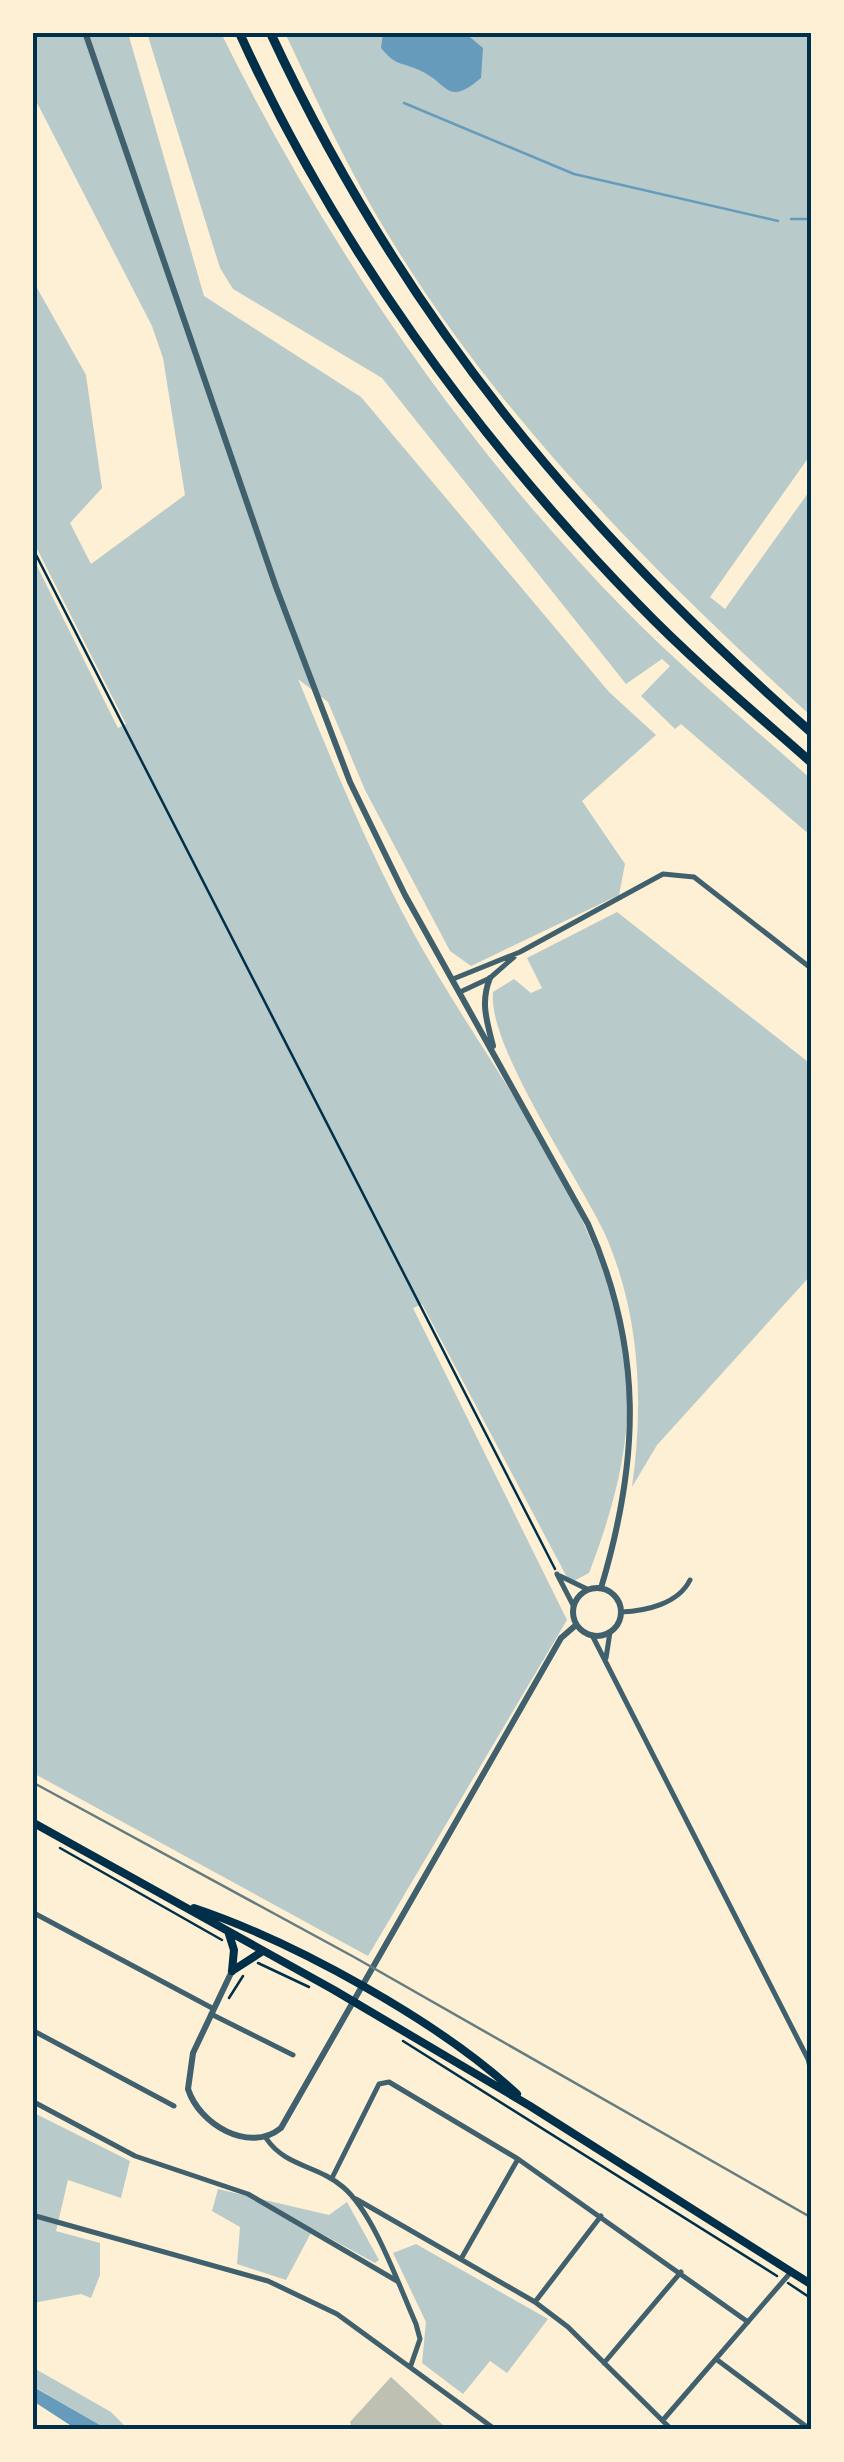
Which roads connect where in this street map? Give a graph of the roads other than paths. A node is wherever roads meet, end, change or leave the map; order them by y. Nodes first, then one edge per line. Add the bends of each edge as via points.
1 (85, 32) edge
2 (239, 32) edge
3 (270, 32) edge
4 (812, 733) edge
5 (812, 763) edge
6 (520, 952) junction
7 (812, 969) edge
8 (490, 978) junction
9 (453, 979) junction
10 (460, 992) junction
11 (496, 1057) junction
12 (690, 1580) dead end
13 (602, 1588) junction
14 (587, 1589) junction
15 (573, 1605) junction
16 (621, 1612) junction
17 (576, 1625) junction
18 (610, 1632) junction
19 (592, 1636) junction
20 (606, 1661) junction
21 (32, 1822) edge
22 (176, 1901) junction
23 (32, 1912) edge
24 (228, 1931) junction
25 (263, 1951) junction
26 (232, 1972) junction
27 (364, 1990) junction
28 (213, 2013) junction
29 (32, 2030) edge
30 (293, 2054) dead end
31 (810, 2058) edge
32 (812, 2074) edge
33 (32, 2101) edge
34 (174, 2106) dead end
35 (530, 2106) junction
36 (266, 2138) junction
37 (518, 2160) junction
38 (332, 2178) junction
39 (356, 2199) junction
40 (32, 2216) edge
41 (601, 2216) junction
42 (461, 2259) junction
43 (681, 2272) junction
44 (791, 2272) junction
45 (398, 2281) junction
46 (812, 2285) edge
47 (535, 2302) junction
48 (748, 2322) junction
49 (716, 2360) junction
50 (604, 2363) junction
51 (411, 2366) junction
52 (663, 2420) junction
53 (496, 2430) edge
54 (672, 2430) edge
55 (811, 2430) edge

1 - 9 street via 331,735 371,828
2 - 5 highway via 324,194 484,429 637,603
3 - 4 highway via 354,198 503,416 610,542
6 - 7 street via 678,872 694,877
6 - 8 street
6 - 9 street
8 - 10 street
8 - 11 street via 484,1010
9 - 10 street
10 - 11 street
11 - 13 street via 588,1224 624,1322 631,1428
12 - 16 street via 653,1608
13 - 14 street
13 - 16 street via 616,1596
14 - 15 street
14 - 15 street via 557,1574
15 - 17 street
16 - 18 street
17 - 19 street
17 - 27 street via 561,1638
18 - 19 street
18 - 20 street
19 - 20 street
20 - 31 street
21 - 22 main road
22 - 24 main road
22 - 27 main road via 250,1926
23 - 28 street
24 - 25 main road
24 - 26 main road
25 - 26 main road
25 - 35 main road
26 - 28 street
27 - 35 main road via 474,2054
27 - 36 street via 281,2128
28 - 30 street
28 - 36 street via 188,2070 193,2104 239,2137
29 - 34 street
31 - 32 street
33 - 45 street via 135,2156 248,2194
35 - 44 main road
36 - 38 street via 280,2156
37 - 38 street via 383,2080
37 - 41 street
37 - 42 street
38 - 39 street
39 - 42 street
39 - 45 street
40 - 51 street via 268,2281 337,2314
41 - 43 street
41 - 47 street
42 - 47 street
43 - 48 street
43 - 50 street
44 - 46 main road
44 - 48 street
45 - 51 street via 420,2340
47 - 50 street
48 - 49 street
49 - 52 street
49 - 55 street
50 - 52 street
51 - 53 street
52 - 54 street

